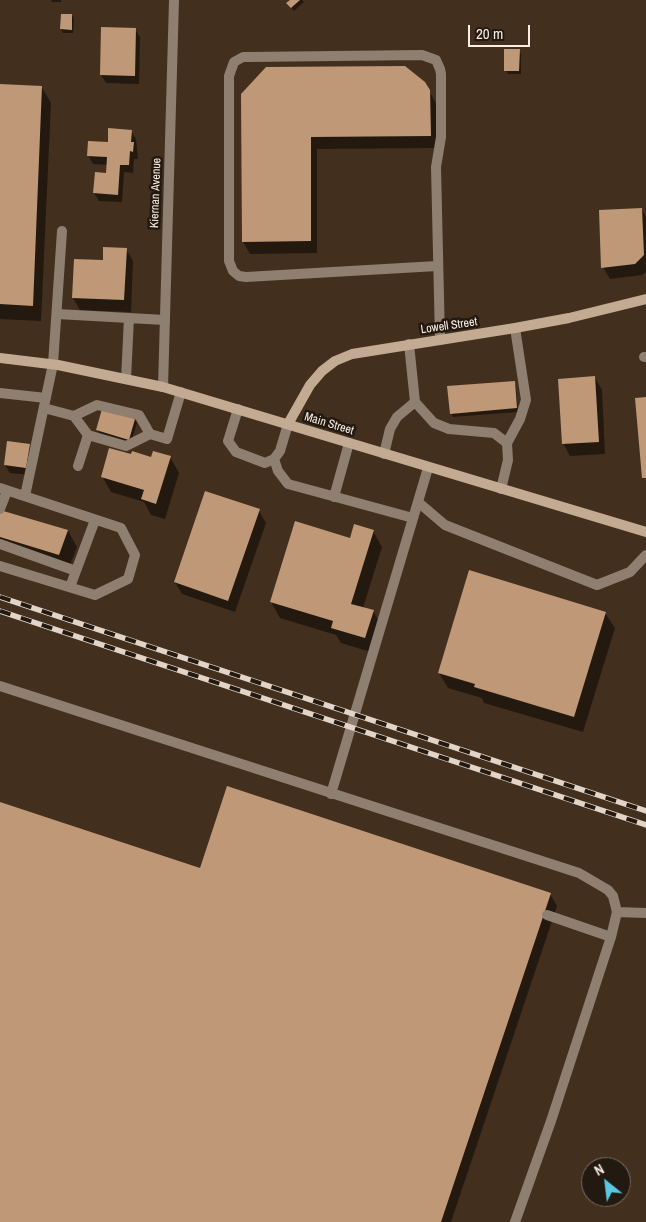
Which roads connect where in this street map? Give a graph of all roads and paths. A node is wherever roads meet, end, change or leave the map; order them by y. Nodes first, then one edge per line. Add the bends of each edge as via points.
1 (174, 0) edge
2 (62, 230) dead end
3 (437, 266) junction
4 (646, 299) edge
5 (57, 314) junction
6 (129, 318) junction
7 (165, 320) junction
8 (515, 328) junction
9 (440, 340) junction
10 (409, 344) junction
11 (0, 358) edge
12 (54, 364) junction
13 (126, 379) junction
14 (163, 387) junction
15 (181, 392) junction
16 (0, 393) edge
17 (46, 398) junction
18 (415, 402) junction
19 (44, 408) junction
20 (238, 409) junction
21 (74, 416) junction
22 (288, 424) junction
23 (150, 434) junction
24 (88, 435) junction
25 (349, 443) junction
26 (507, 443) junction
27 (384, 454) junction
28 (274, 459) junction
29 (78, 466) dead end
30 (428, 468) junction
31 (501, 489) junction
32 (3, 490) edge
33 (24, 496) junction
34 (334, 497) junction
35 (418, 502) junction
36 (0, 509) edge
37 (413, 518) junction
38 (95, 520) junction
39 (646, 532) edge
40 (0, 544) edge
41 (646, 555) edge
42 (0, 566) edge
43 (76, 571) junction
44 (70, 587) junction
45 (0, 686) edge
46 (331, 794) junction
47 (617, 912) junction
48 (646, 914) edge
49 (547, 915) dead end
50 (611, 937) junction
51 (515, 1222) edge

1 - 7 street, Kiernan Avenue
2 - 5 street
3 - 3 street via 436,167 441,137 441,74 432,57 248,57 238,60 229,76 229,261 233,271 246,277
3 - 9 street
4 - 8 main road, Lowell Street
5 - 6 street
5 - 12 street
6 - 7 street
6 - 13 street
7 - 14 street, Kiernan Avenue
8 - 9 main road, Lowell Street
8 - 26 street via 526,400
9 - 10 main road, Lowell Street
10 - 18 street
10 - 22 main road, Lowell Street via 352,354 335,361 310,385
11 - 12 main road, Main Street
12 - 13 main road, Main Street
12 - 17 street
13 - 14 main road, Main Street
14 - 15 main road, Main Street
15 - 20 main road, Main Street
15 - 23 street via 167,439
16 - 17 street
17 - 19 street
18 - 26 street via 434,423 449,429 494,433
18 - 27 street via 397,417 390,428
19 - 21 street
19 - 33 street
20 - 22 main road, Main Street
20 - 28 street via 228,442 236,452 265,463
21 - 23 street via 98,405 139,415
21 - 24 street
22 - 25 main road, Main Street
22 - 28 street
23 - 24 street via 126,446
24 - 29 street
25 - 27 main road, Main Street
25 - 34 street
26 - 31 street via 508,460
27 - 30 main road, Main Street
28 - 34 street via 288,484
30 - 31 main road, Main Street
30 - 35 street
31 - 39 main road, Main Street
32 - 33 street
32 - 36 street
33 - 38 street
34 - 37 street
35 - 37 street
35 - 41 street via 445,525 597,585 630,572
37 - 46 street
38 - 43 street
38 - 44 street via 121,528 135,555 128,579 95,595
40 - 43 street
42 - 44 street
43 - 44 street
45 - 46 street
46 - 47 street via 579,873 608,890
47 - 48 street
47 - 50 street
49 - 50 street
50 - 51 street

